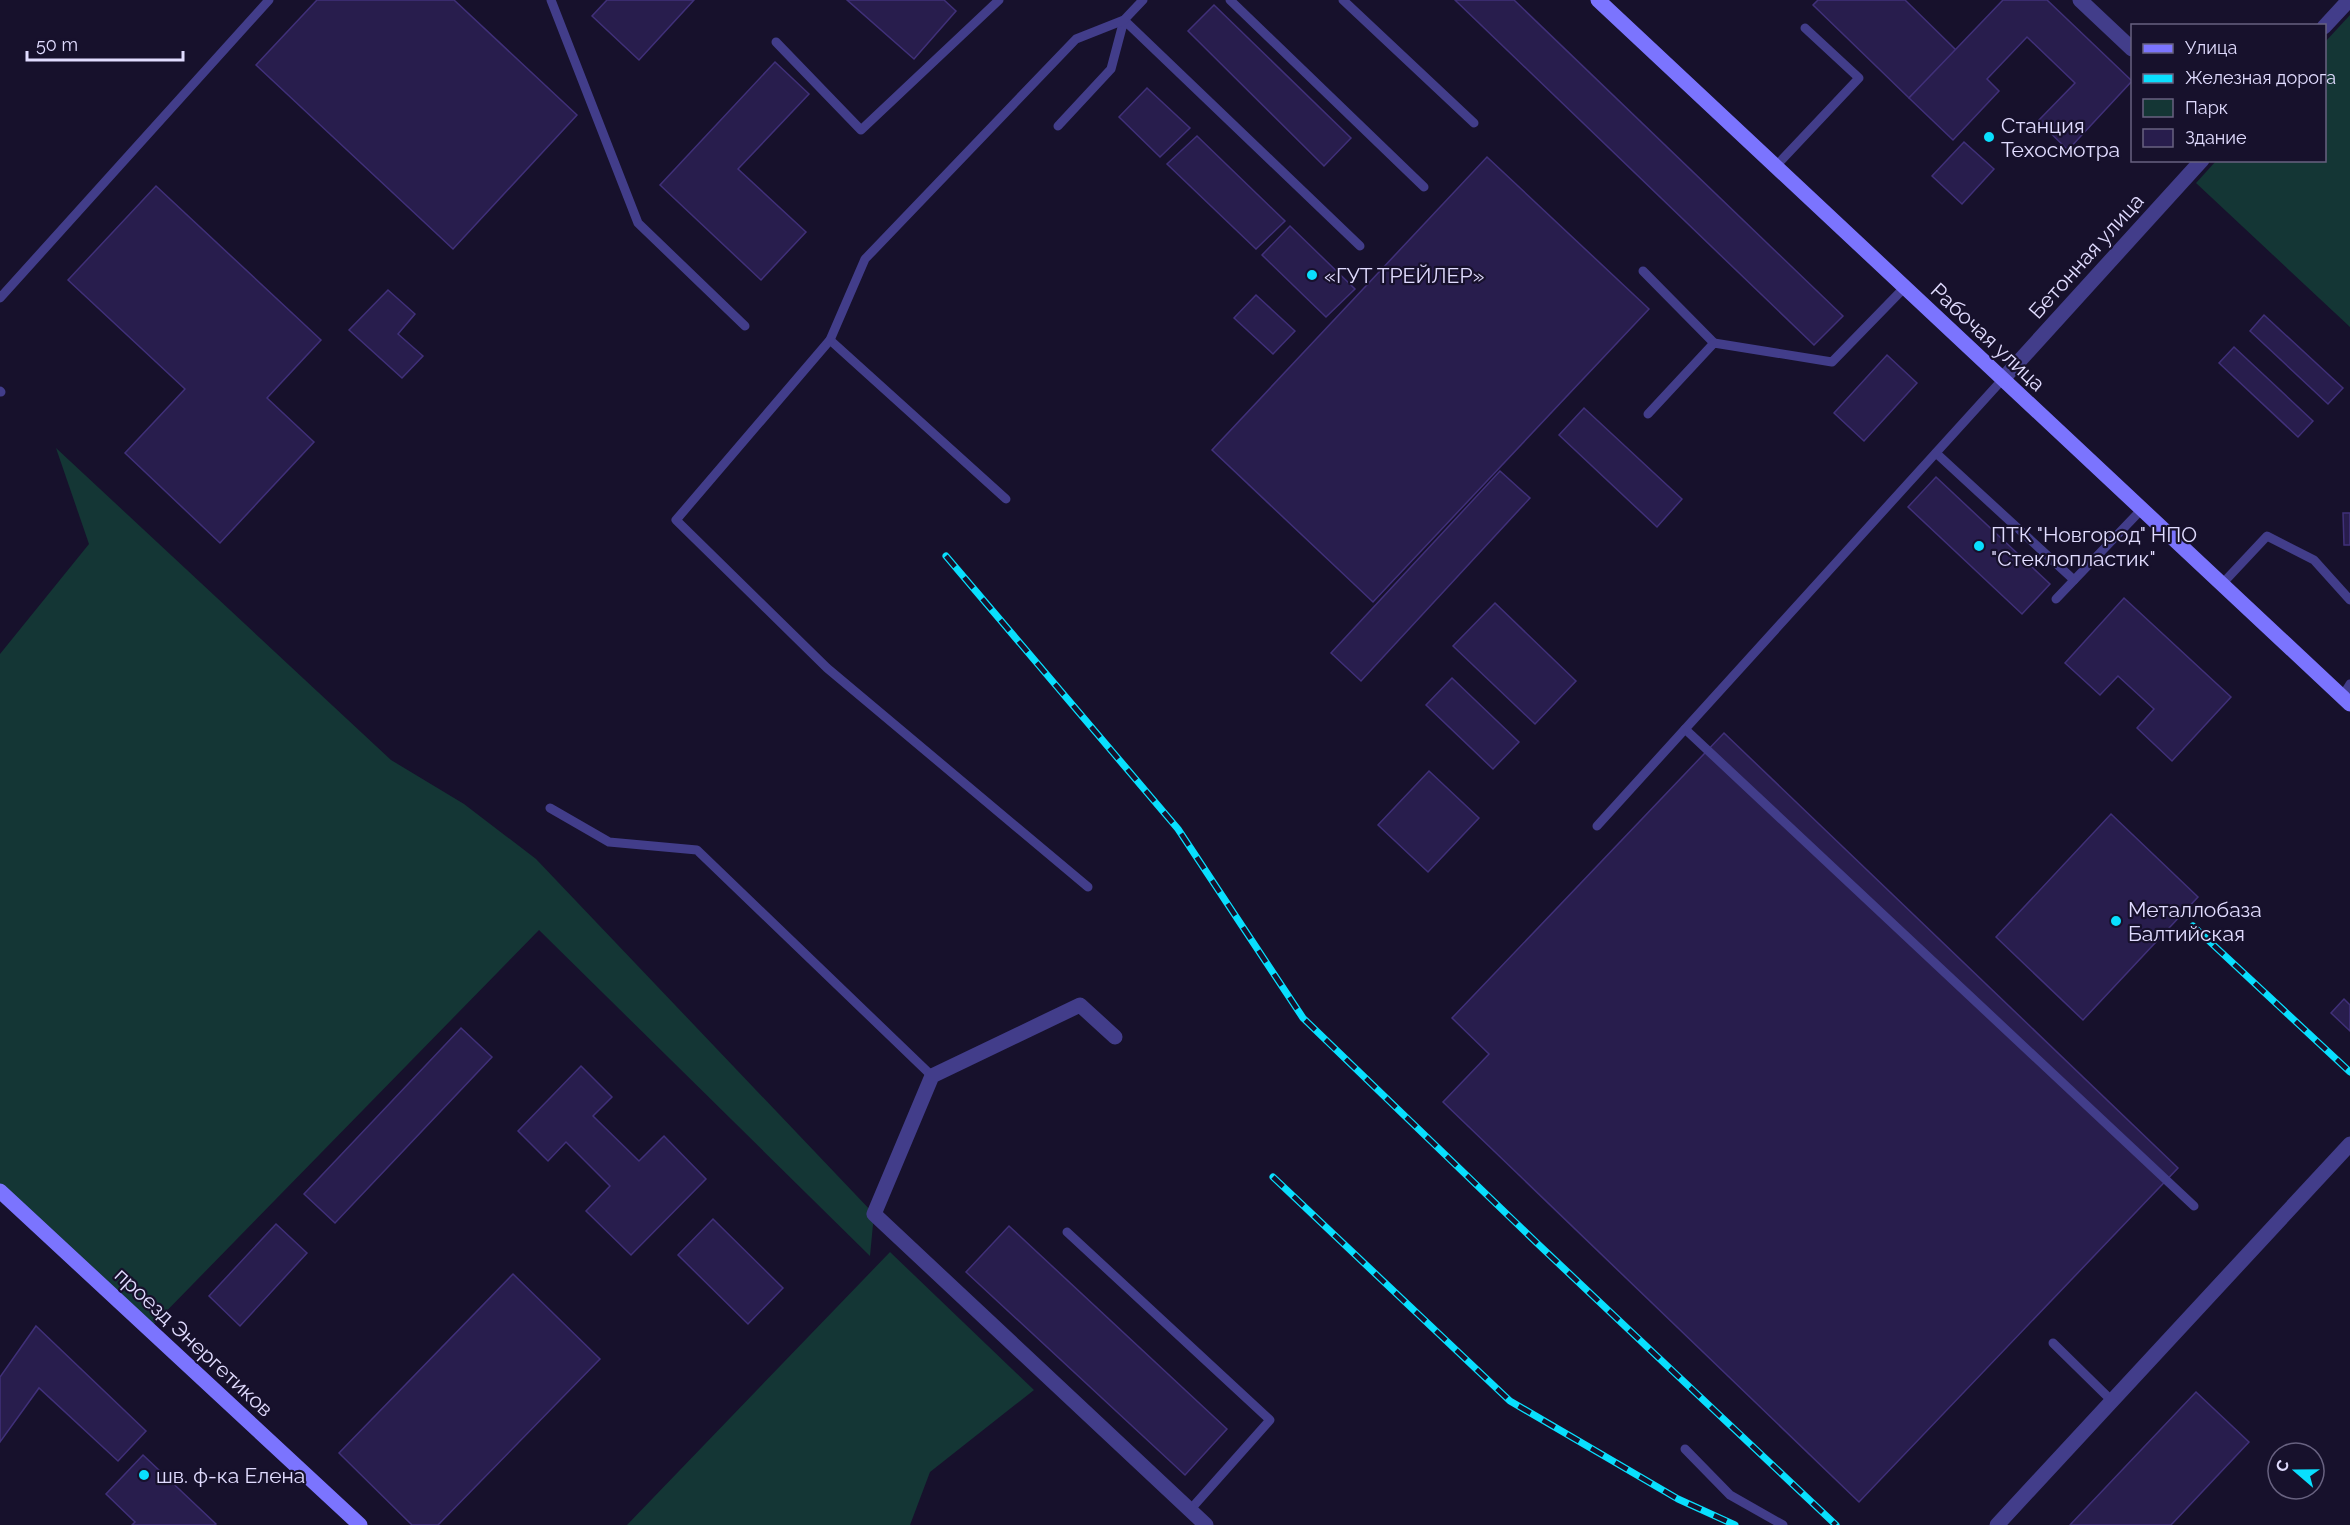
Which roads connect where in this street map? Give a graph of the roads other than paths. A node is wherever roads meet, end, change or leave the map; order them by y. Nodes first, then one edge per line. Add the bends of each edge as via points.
1 (269, 0) edge
2 (551, 0) edge
3 (999, 0) edge
4 (1143, 0) edge
5 (1230, 0) edge
6 (1343, 0) edge
7 (1598, 0) edge
8 (2080, 0) edge
9 (2349, 0) edge
10 (1124, 20) junction
11 (2326, 26) edge
12 (1805, 28) dead end
13 (776, 42) dead end
14 (2131, 47) edge
15 (1474, 123) dead end
16 (1058, 126) dead end
17 (2200, 162) edge
18 (1776, 166) junction
19 (1424, 187) dead end
20 (1360, 246) dead end
21 (1643, 271) dead end
22 (1905, 287) junction
23 (0, 298) edge
24 (745, 326) dead end
25 (830, 339) junction
26 (1714, 343) junction
27 (2002, 380) junction
28 (1648, 414) dead end
29 (1936, 453) junction
30 (1006, 499) dead end
31 (2142, 509) junction
32 (2074, 580) junction
33 (2222, 584) junction
34 (2056, 599) dead end
35 (2350, 600) edge
36 (2348, 695) edge
37 (1685, 729) junction
38 (550, 808) dead end
39 (1597, 826) dead end
40 (1088, 887) dead end
41 (1115, 1037) dead end
42 (933, 1076) junction
43 (2350, 1144) edge
44 (0, 1191) edge
45 (2194, 1206) dead end
46 (1067, 1232) dead end
47 (2053, 1343) dead end
48 (2112, 1401) junction
49 (1685, 1449) dead end
50 (1190, 1510) junction
51 (1202, 1524) edge
52 (360, 1525) edge
53 (1783, 1525) edge
54 (1997, 1525) edge

1 - 23 lane
2 - 24 lane via 638,223
3 - 13 lane via 861,130
4 - 10 lane
5 - 19 lane
6 - 15 lane
7 - 18 main road, Рабочая улица
8 - 14 street
9 - 11 street
10 - 16 lane via 1111,69
10 - 20 lane
10 - 25 lane via 1076,39 865,259
12 - 18 lane via 1859,78
17 - 27 street, Бетонная улица
18 - 22 main road, Рабочая улица
21 - 26 lane
22 - 26 lane via 1832,362
22 - 27 main road, Рабочая улица
25 - 30 lane
25 - 40 lane via 676,520 826,668
26 - 28 lane
27 - 29 lane
27 - 31 main road, Рабочая улица
29 - 32 lane
29 - 37 lane
31 - 32 lane
31 - 33 main road, Рабочая улица
32 - 34 lane
33 - 35 lane via 2267,536 2314,560
33 - 36 main road, Рабочая улица
37 - 39 lane
37 - 45 lane
38 - 42 lane via 609,842 697,850
41 - 42 street via 1080,1005
42 - 50 street via 874,1214
43 - 48 street
44 - 52 main road, проезд Энергетиков
46 - 50 lane via 1270,1420
47 - 48 lane
48 - 54 street
49 - 53 lane via 1730,1495
50 - 51 street

